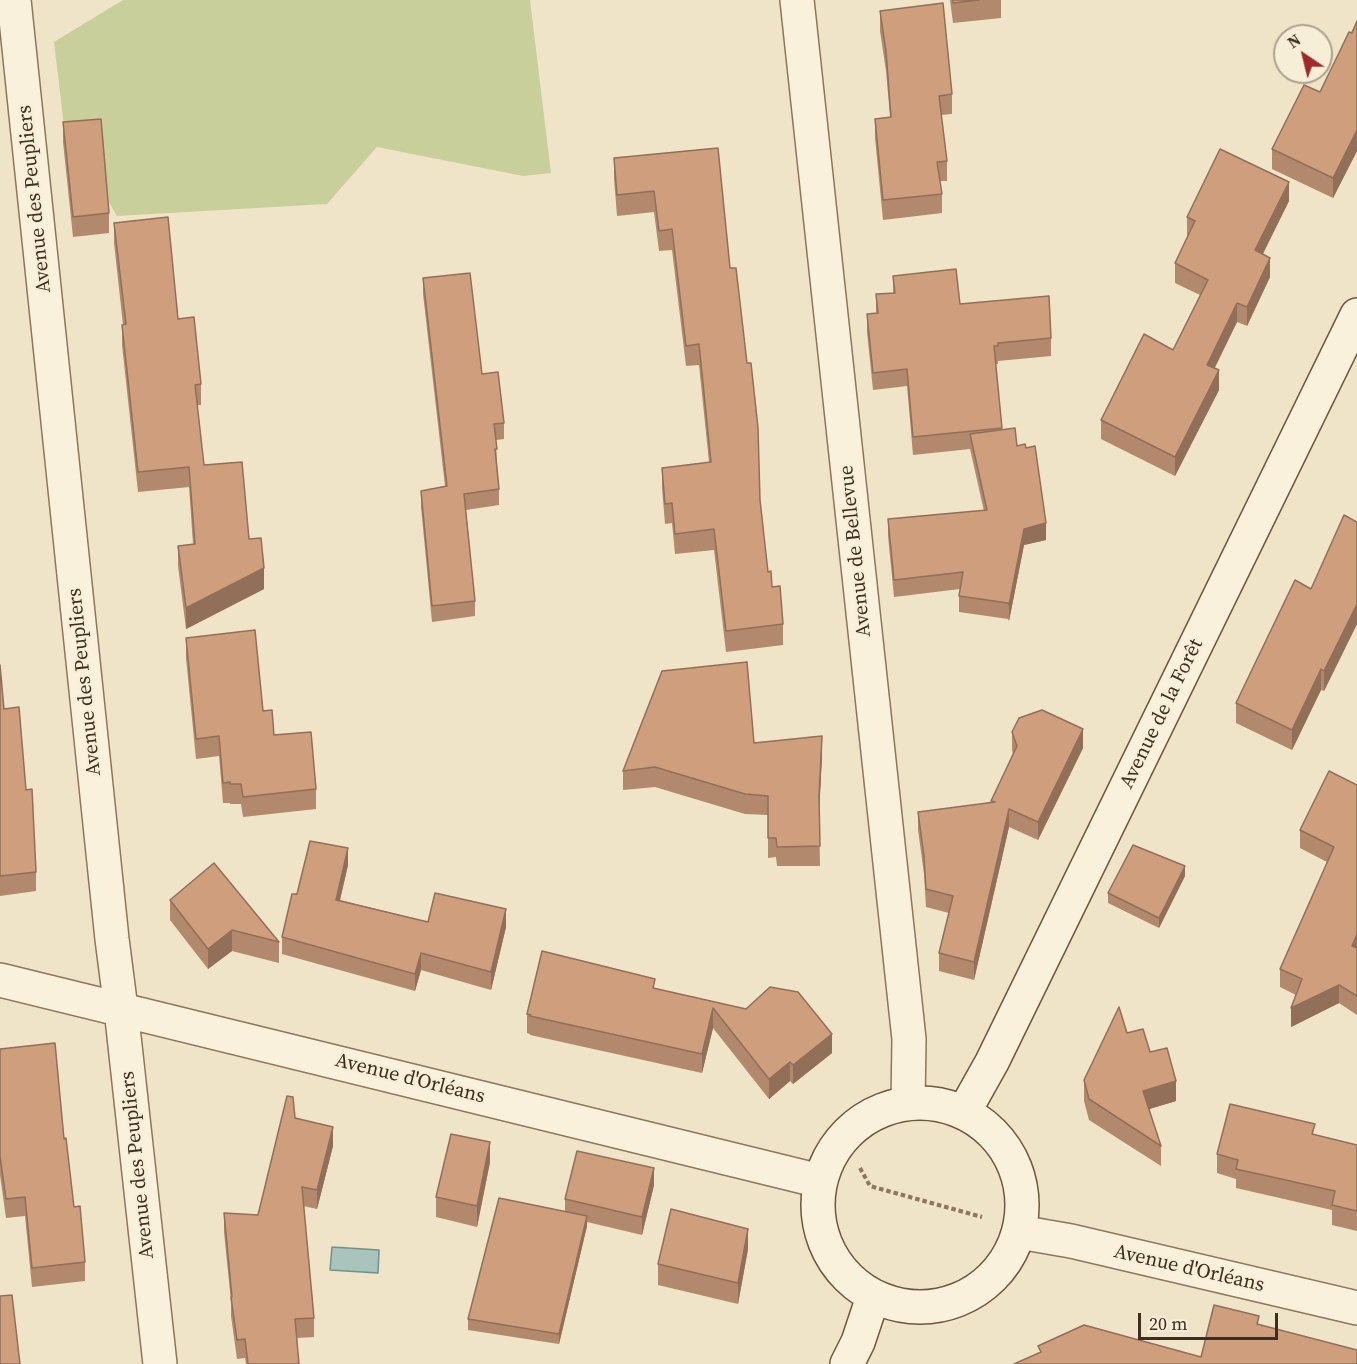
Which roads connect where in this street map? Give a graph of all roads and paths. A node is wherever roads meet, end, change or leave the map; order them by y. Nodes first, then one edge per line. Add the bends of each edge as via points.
1 (14, 0) edge
2 (796, 0) edge
3 (1357, 315) edge
4 (0, 980) edge
5 (122, 1009) junction
6 (908, 1103) junction
7 (964, 1112) junction
8 (859, 1166) dead end
9 (820, 1181) junction
10 (1023, 1186) junction
11 (1020, 1232) junction
12 (873, 1297) junction
13 (1357, 1308) edge
14 (160, 1364) edge
15 (848, 1364) edge

1 - 5 street, Avenue des Peupliers via 110,927
2 - 6 street, Avenue de Bellevue via 909,1039
3 - 7 street, Avenue de la Forêt via 992,1062
4 - 5 street, Avenue d'Orléans
5 - 9 street, Avenue d'Orléans
5 - 14 street, Avenue des Peupliers
6 - 7 street via 937,1104
6 - 9 street via 884,1109 862,1121 849,1147 829,1157
7 - 10 street via 988,1128 1007,1149
8 - 10 path via 870,1185 985,1217
9 - 12 street via 818,1215 827,1248 845,1276
10 - 11 street
11 - 12 street via 1007,1259 987,1283 962,1299 922,1307 902,1306
11 - 13 street, Avenue d'Orléans
12 - 15 street

